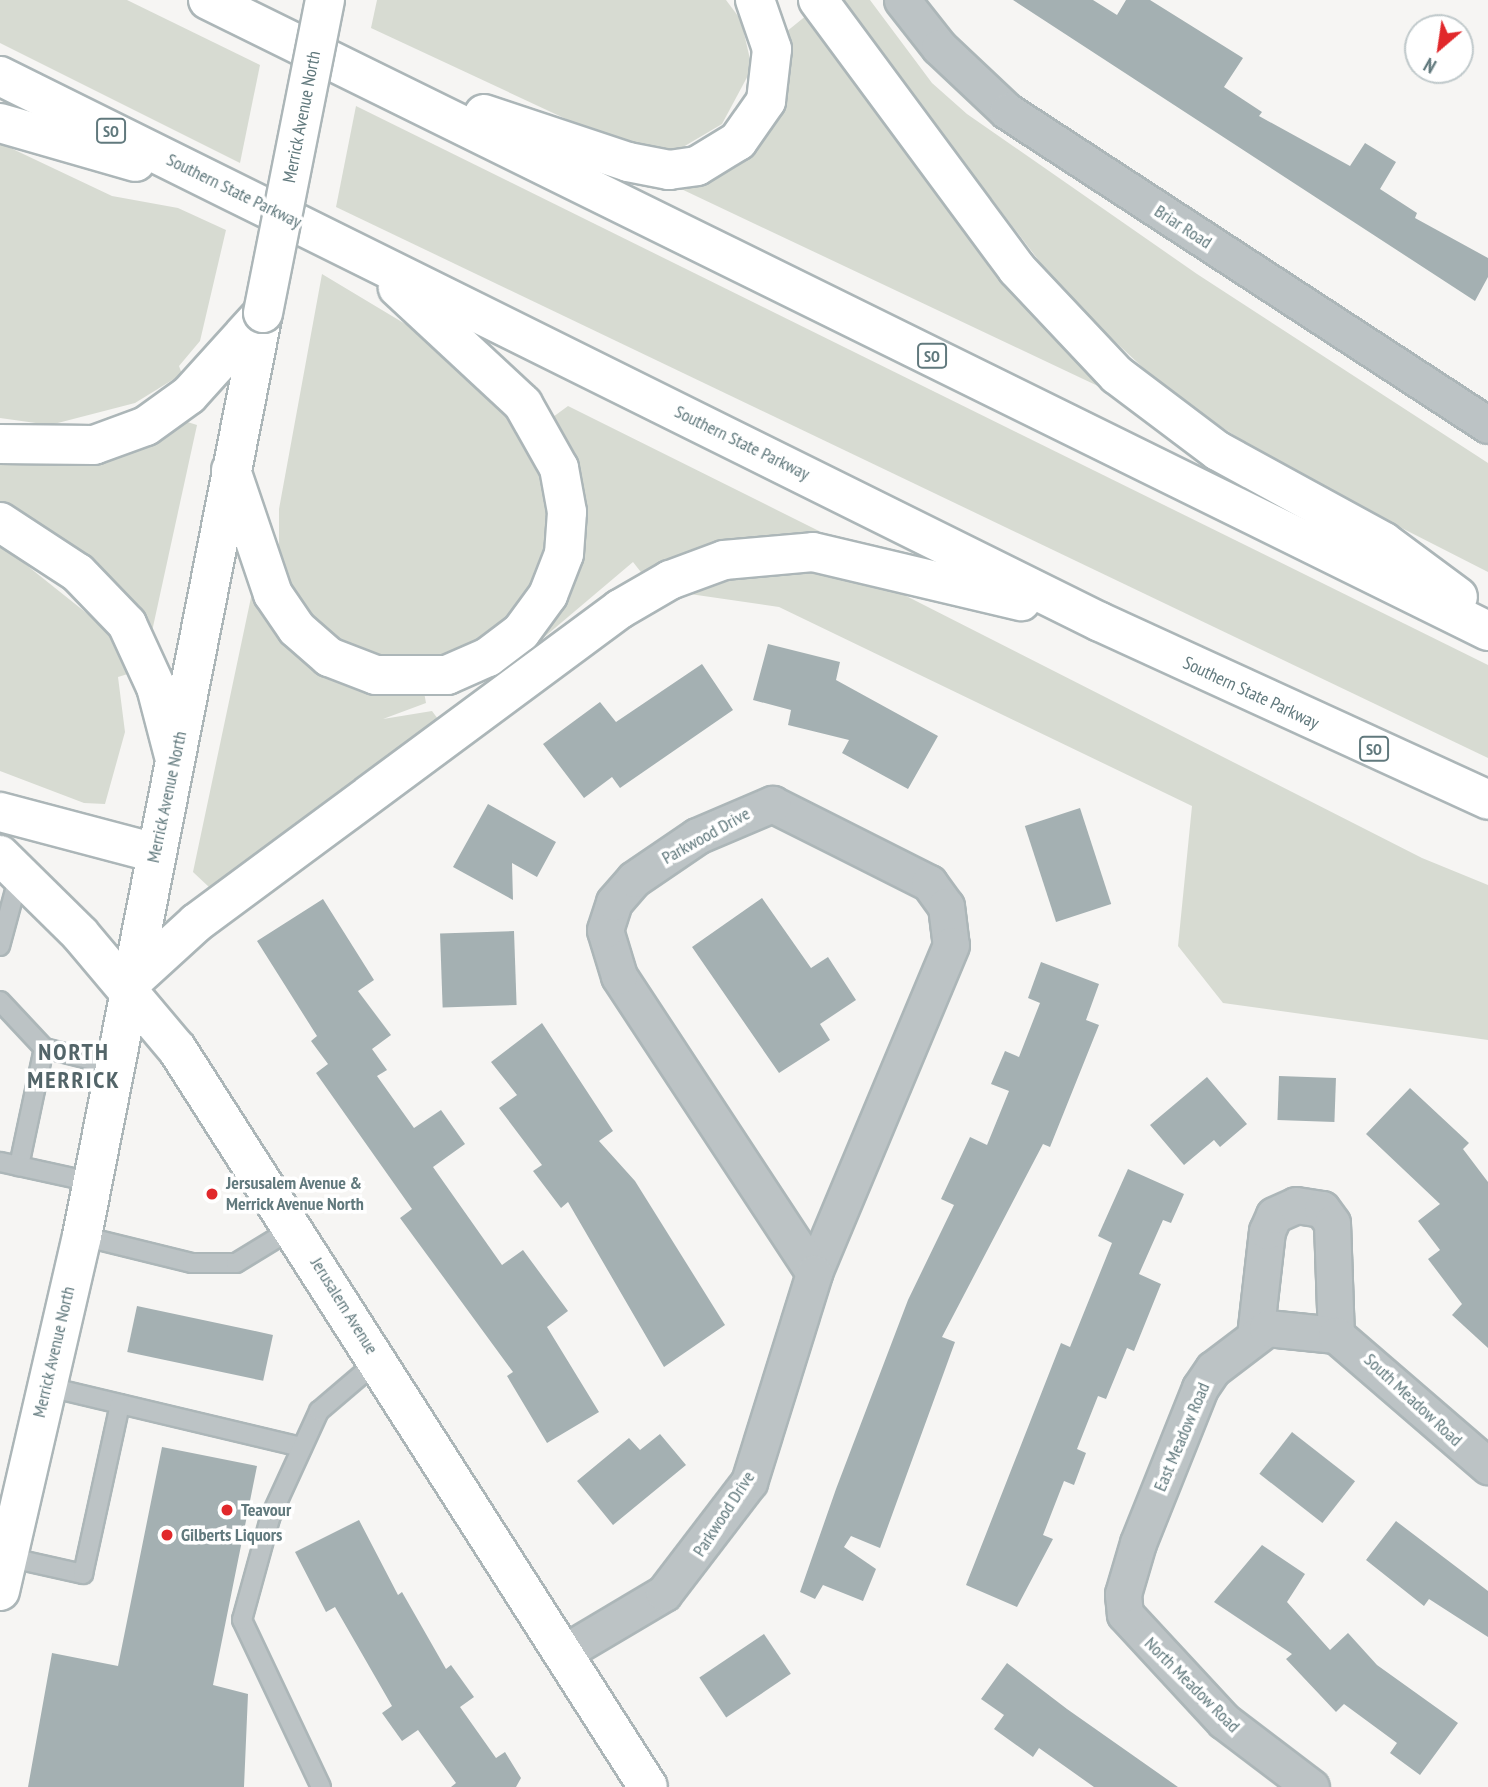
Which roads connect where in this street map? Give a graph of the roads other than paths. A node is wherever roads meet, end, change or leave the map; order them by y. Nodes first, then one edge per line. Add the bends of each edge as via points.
1 (208, 0) edge
2 (326, 0) edge
3 (755, 0) edge
4 (818, 0) edge
5 (902, 0) edge
6 (234, 10) edge
7 (0, 76) edge
8 (376, 81) junction
9 (0, 123) edge
10 (221, 186) junction
11 (357, 252) junction
12 (263, 313) junction
13 (1488, 425) edge
14 (0, 444) edge
15 (231, 470) junction
16 (0, 522) edge
17 (1488, 620) edge
18 (1100, 622) junction
19 (1488, 631) edge
20 (175, 760) junction
21 (1488, 800) edge
22 (0, 812) edge
23 (155, 853) junction
24 (10, 863) edge
25 (0, 946) edge
26 (126, 987) junction
27 (0, 1002) edge
28 (44, 1048) junction
29 (112, 1065) junction
30 (0, 1162) edge
31 (19, 1166) junction
32 (92, 1182) junction
33 (295, 1227) junction
34 (82, 1236) junction
35 (814, 1273) junction
36 (1336, 1335) junction
37 (1255, 1336) junction
38 (379, 1360) junction
39 (45, 1386) junction
40 (120, 1404) junction
41 (302, 1447) junction
42 (1488, 1466) edge
43 (4, 1574) edge
44 (1140, 1634) joint
45 (563, 1653) junction
46 (321, 1787) edge
47 (648, 1787) edge
48 (1311, 1787) edge

1 - 6 main road, SO
2 - 12 main road, Merrick Avenue North, bridge
3 - 8 main road via 772,49 766,101 738,141 683,169 628,162
4 - 17 main road via 1017,269 1117,375 1217,451 1384,542
5 - 13 street, Briar Road via 939,47 1007,111
6 - 8 main road, SO
7 - 10 main road, Southern State Parkway / SO
8 - 19 main road, SO
9 - 10 main road
10 - 11 main road, Southern State Parkway / SO
11 - 15 main road via 505,385 551,444 567,512 564,554 548,594 521,632 470,667 421,678 351,668 312,645 283,611
11 - 18 main road, Southern State Parkway / SO
12 - 14 main road via 189,395 146,426 83,446
12 - 15 main road, Merrick Avenue North
15 - 20 main road, Merrick Avenue North
16 - 20 main road via 78,573 127,624 156,687
18 - 21 main road, Southern State Parkway / SO
18 - 26 main road via 823,553 758,554 696,568 620,609 196,923
20 - 23 main road, Merrick Avenue North
22 - 23 main road
23 - 26 main road, Merrick Avenue North
24 - 25 lane
24 - 26 main road, Jerusalem Avenue
26 - 29 main road, Merrick Avenue North
26 - 33 main road, Jerusalem Avenue via 177,1049
27 - 28 lane
28 - 29 lane
28 - 31 lane
29 - 32 main road, Merrick Avenue North
30 - 31 lane
31 - 32 lane
32 - 34 main road, Merrick Avenue North
33 - 34 lane via 236,1264 192,1263
33 - 38 main road, Jerusalem Avenue
34 - 39 main road, Merrick Avenue North
35 - 35 street, Parkwood Drive via 951,945 946,906 929,883 772,804 697,836 634,878 614,902 605,930 619,976
35 - 45 street, Parkwood Drive via 749,1482 664,1593
36 - 37 street, East Meadow Road via 1291,1326
36 - 37 street via 1332,1223 1321,1209 1296,1205 1274,1215 1266,1231
36 - 42 street, South Meadow Road
37 - 44 street, East Meadow Road via 1213,1368 1200,1388 1138,1543 1123,1594 1125,1614
38 - 41 lane via 319,1410
38 - 45 main road, Jerusalem Avenue
39 - 40 lane
39 - 43 main road, Merrick Avenue North
40 - 41 lane
40 - 43 lane via 83,1574
41 - 46 lane via 270,1518 242,1620
44 - 48 street, North Meadow Road via 1224,1721
45 - 47 main road, Jerusalem Avenue

